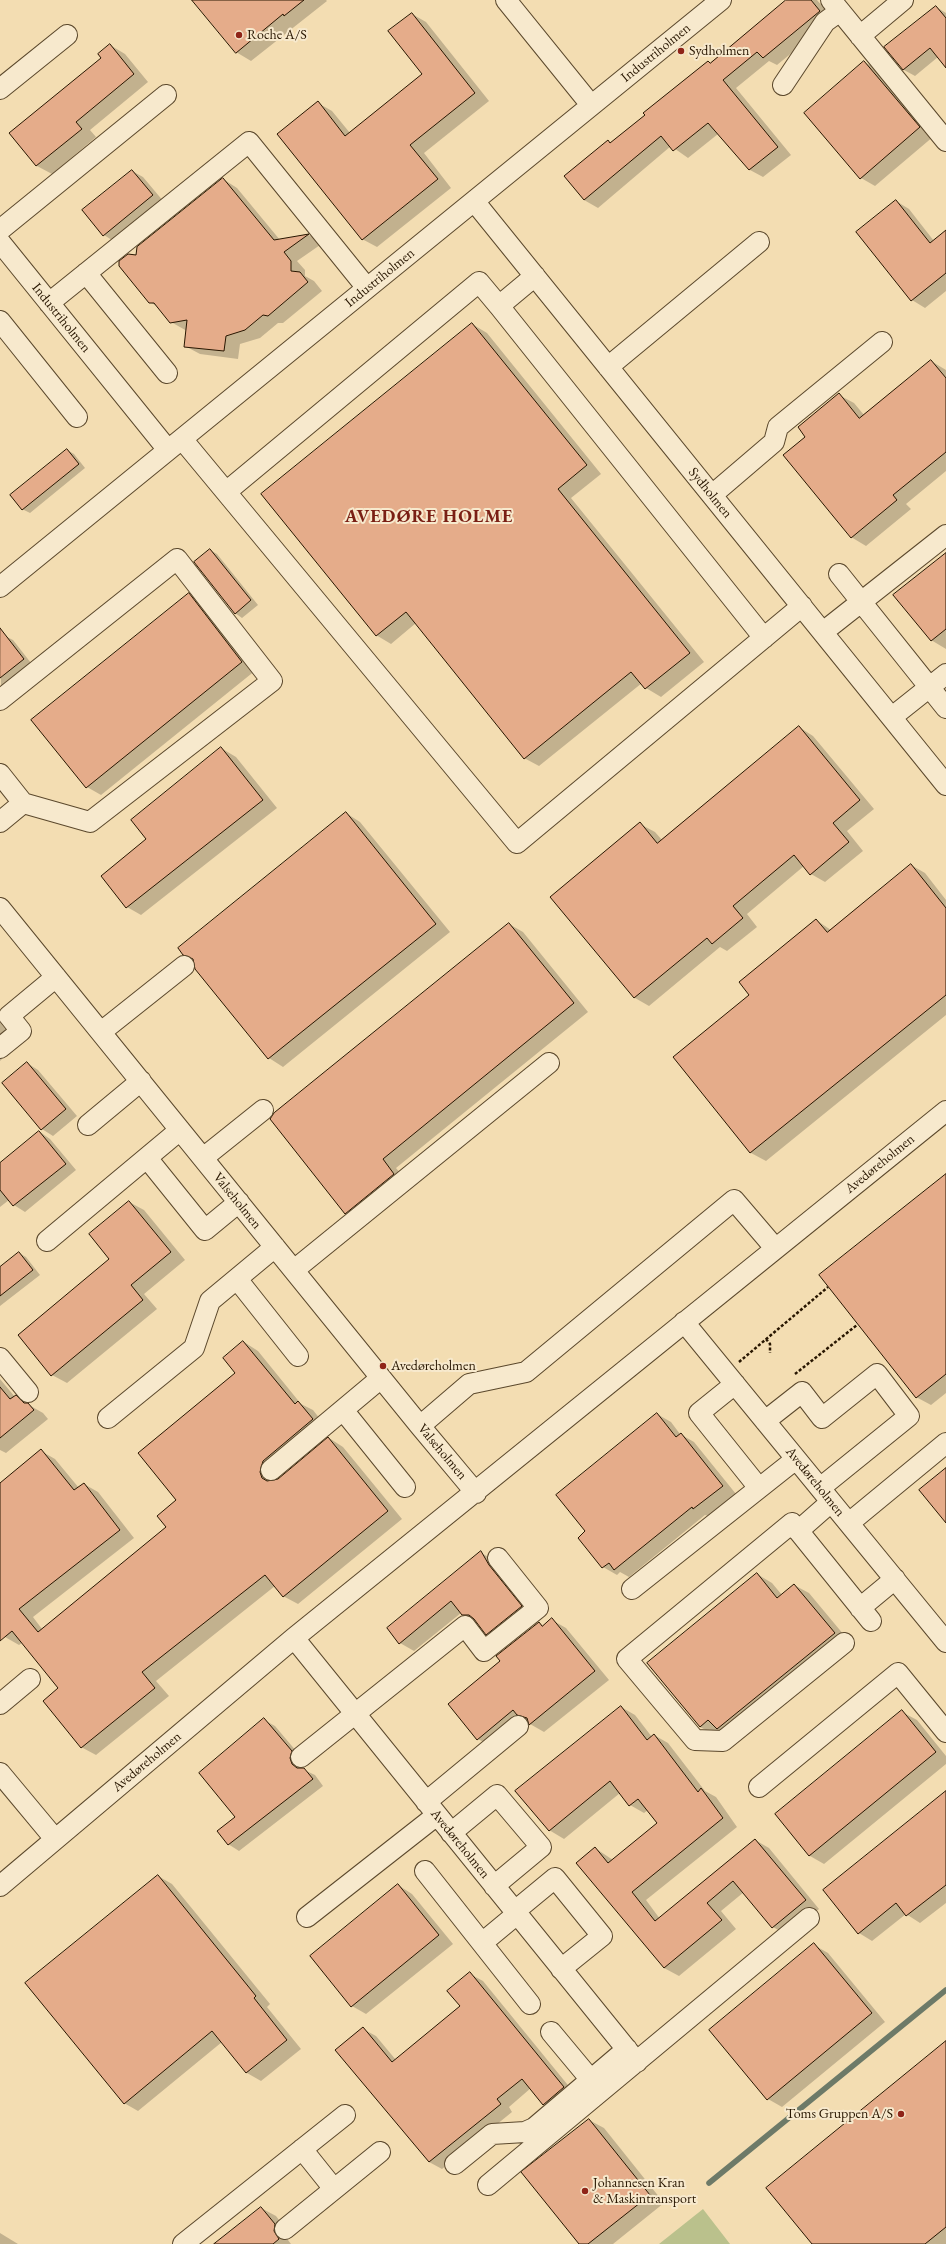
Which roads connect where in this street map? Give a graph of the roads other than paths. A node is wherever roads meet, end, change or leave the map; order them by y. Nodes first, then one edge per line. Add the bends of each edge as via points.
1 (506, 0) edge
2 (721, 0) edge
3 (902, 0) edge
4 (836, 5) edge
5 (67, 35) dead end
6 (860, 36) junction
7 (783, 85) dead end
8 (0, 89) edge
9 (166, 95) dead end
10 (591, 105) junction
11 (946, 141) edge
12 (474, 201) junction
13 (0, 230) edge
14 (0, 242) edge
15 (759, 242) dead end
16 (86, 273) junction
17 (535, 276) junction
18 (367, 288) junction
19 (49, 303) junction
20 (499, 306) junction
21 (0, 321) edge
22 (882, 342) dead end
23 (608, 367) junction
24 (167, 373) dead end
25 (77, 417) dead end
26 (175, 444) junction
27 (226, 492) junction
28 (712, 495) junction
29 (946, 535) edge
30 (839, 574) dead end
31 (0, 586) edge
32 (862, 602) junction
33 (802, 606) junction
34 (823, 632) junction
35 (764, 638) junction
36 (946, 674) edge
37 (930, 687) junction
38 (0, 700) edge
39 (946, 708) edge
40 (892, 717) junction
41 (0, 774) edge
42 (946, 785) edge
43 (23, 803) junction
44 (0, 822) edge
45 (0, 908) edge
46 (184, 966) dead end
47 (56, 977) junction
48 (101, 1032) junction
49 (0, 1048) edge
50 (549, 1063) dead end
51 (141, 1082) junction
52 (263, 1110) dead end
53 (946, 1111) edge
54 (88, 1125) dead end
55 (180, 1130) junction
56 (146, 1158) junction
57 (203, 1158) junction
58 (239, 1202) junction
59 (46, 1240) dead end
60 (275, 1247) junction
61 (775, 1248) junction
62 (294, 1270) junction
63 (237, 1279) junction
64 (684, 1322) junction
65 (298, 1356) dead end
66 (0, 1358) edge
67 (381, 1378) junction
68 (730, 1378) junction
69 (28, 1392) dead end
70 (343, 1410) junction
71 (108, 1418) dead end
72 (765, 1421) junction
73 (420, 1426) junction
74 (946, 1443) edge
75 (796, 1459) junction
76 (271, 1470) dead end
77 (405, 1487) dead end
78 (759, 1488) junction
79 (476, 1492) junction
80 (826, 1495) junction
81 (849, 1523) junction
82 (798, 1530) junction
83 (498, 1558) dead end
84 (895, 1579) junction
85 (632, 1589) dead end
86 (294, 1638) junction
87 (946, 1642) edge
88 (844, 1643) dead end
89 (30, 1679) dead end
90 (0, 1704) edge
91 (355, 1714) junction
92 (518, 1726) dead end
93 (946, 1732) edge
94 (301, 1757) dead end
95 (0, 1772) edge
96 (759, 1787) dead end
97 (431, 1808) junction
98 (451, 1833) junction
99 (55, 1840) junction
100 (425, 1870) dead end
101 (0, 1886) edge
102 (494, 1886) junction
103 (516, 1912) junction
104 (307, 1918) dead end
105 (809, 1918) dead end
106 (482, 1943) junction
107 (562, 1969) junction
108 (530, 2004) dead end
109 (551, 2032) dead end
110 (632, 2056) junction
111 (591, 2080) junction
112 (345, 2114) dead end
113 (302, 2149) junction
114 (380, 2152) dead end
115 (455, 2164) dead end
116 (488, 2185) dead end
117 (334, 2189) junction
118 (285, 2229) dead end
119 (183, 2244) edge

1 - 10 street
2 - 10 street, Industriholmen
3 - 6 street
4 - 6 street
4 - 7 street
5 - 8 street
6 - 11 street
9 - 13 street
10 - 12 street, Industriholmen
12 - 17 street, Sydholmen
12 - 18 street, Industriholmen
14 - 19 street, Industriholmen
15 - 23 street
16 - 18 street via 249,142
16 - 19 street
16 - 24 street
17 - 20 street
17 - 23 street, Sydholmen
18 - 26 street, Industriholmen
19 - 26 street, Industriholmen
20 - 27 street via 479,282
20 - 35 street
21 - 25 street
22 - 28 street via 778,428 774,442
23 - 28 street, Sydholmen
26 - 27 street
26 - 31 street, Industriholmen
27 - 35 street via 517,843
28 - 33 street, Sydholmen
29 - 32 street
30 - 32 street
32 - 34 street
32 - 37 street
33 - 34 street, Sydholmen
33 - 35 street
34 - 40 street, Sydholmen
36 - 37 street
37 - 39 street
37 - 40 street
38 - 43 street via 177,559 272,681 90,822
40 - 42 street, Sydholmen
41 - 43 street
43 - 44 street
45 - 47 street, Valseholmen
46 - 48 street
47 - 48 street, Valseholmen
47 - 49 street via 9,1016 21,1031
48 - 51 street, Valseholmen
50 - 62 street
51 - 54 street
51 - 55 street, Valseholmen
52 - 57 street
53 - 61 street, Avedøreholmen
55 - 56 street
55 - 57 street, Valseholmen
56 - 58 street via 205,1230
56 - 59 street
57 - 58 street, Valseholmen
58 - 60 street, Valseholmen
60 - 62 street, Valseholmen
60 - 63 street
61 - 64 street, Avedøreholmen
61 - 73 street via 734,1200 526,1372 469,1384
62 - 67 street, Valseholmen
63 - 65 street
63 - 71 street via 210,1300 194,1348
64 - 68 street, Avedøreholmen
64 - 79 street, Avedøreholmen
66 - 69 street
67 - 70 street
67 - 73 street, Valseholmen
68 - 72 street, Avedøreholmen
68 - 78 street via 699,1413
70 - 76 street
70 - 77 street
72 - 75 street, Avedøreholmen
72 - 80 street via 802,1392 822,1418 877,1374 909,1416
73 - 79 street, Valseholmen
74 - 81 street
75 - 78 street
75 - 80 street, Avedøreholmen
78 - 85 street
79 - 86 street, Avedøreholmen
80 - 81 street, Avedøreholmen
80 - 82 street
81 - 84 street, Avedøreholmen
82 - 84 street via 866,1614
82 - 88 street via 792,1523 627,1658 695,1740 723,1741
83 - 91 street via 538,1608 484,1650 465,1626
84 - 87 street, Avedøreholmen
86 - 91 street, Avedøreholmen
86 - 99 street, Avedøreholmen
89 - 90 street
91 - 94 street
91 - 97 street, Avedøreholmen
92 - 97 street
93 - 96 street via 898,1673
95 - 99 street
97 - 98 street, Avedøreholmen
97 - 104 street
98 - 102 street, Avedøreholmen
98 - 102 street via 497,1795 540,1847
99 - 101 street, Avedøreholmen
100 - 106 street
102 - 103 street, Avedøreholmen
103 - 106 street
103 - 107 street, Avedøreholmen
103 - 107 street via 555,1878 602,1936
105 - 110 street
106 - 108 street
107 - 110 street, Avedøreholmen
109 - 111 street
110 - 111 street
110 - 116 street
111 - 115 street via 534,2128 525,2132 492,2134
112 - 113 street
113 - 117 street
113 - 119 street
114 - 117 street
117 - 118 street

